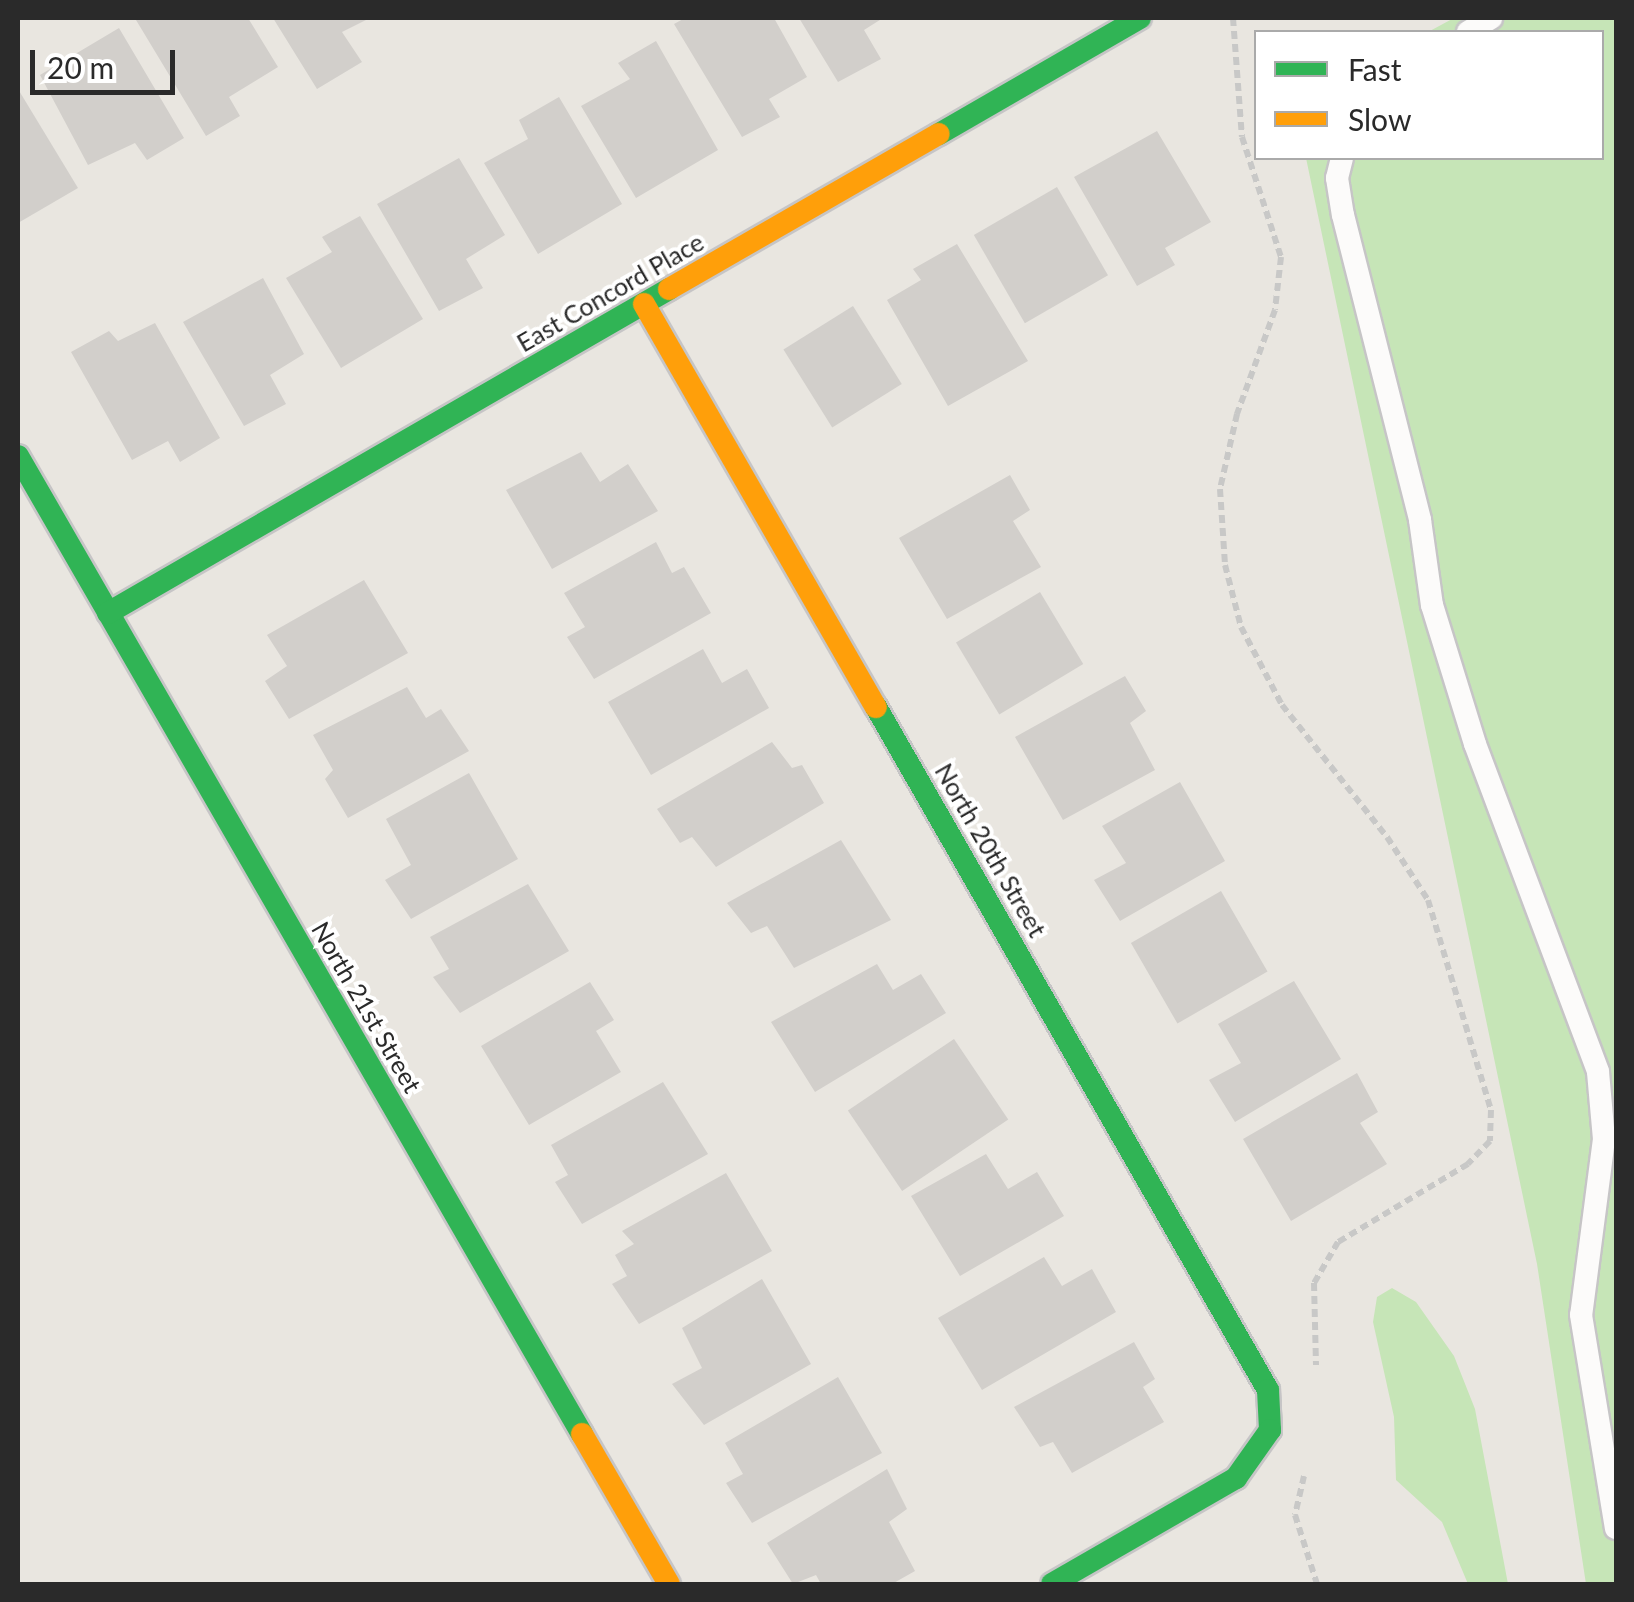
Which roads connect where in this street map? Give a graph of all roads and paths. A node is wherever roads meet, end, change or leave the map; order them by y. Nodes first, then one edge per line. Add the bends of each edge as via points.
1 (1140, 18) edge
2 (1234, 18) edge
3 (1342, 160) edge
4 (644, 304) junction
5 (18, 456) edge
6 (108, 613) junction
7 (1316, 1374) dead end
8 (1306, 1468) dead end
9 (1616, 1528) edge
10 (668, 1584) edge
11 (1052, 1584) edge
12 (1317, 1584) edge

1 - 4 street, East Concord Place
2 - 7 path via 1242,138 1281,257 1275,310 1237,414 1220,489 1225,565 1241,627 1282,706 1387,837 1428,900 1491,1110 1490,1141 1468,1164 1338,1242 1314,1284
3 - 9 lane via 1343,215 1420,520 1432,605 1475,744 1598,1072 1604,1139 1580,1315
4 - 6 street, East Concord Place
4 - 11 street, North 20th Street via 1268,1390 1270,1430 1236,1478
5 - 6 street, North 21st Street
6 - 10 street, North 21st Street
8 - 12 path via 1295,1515

